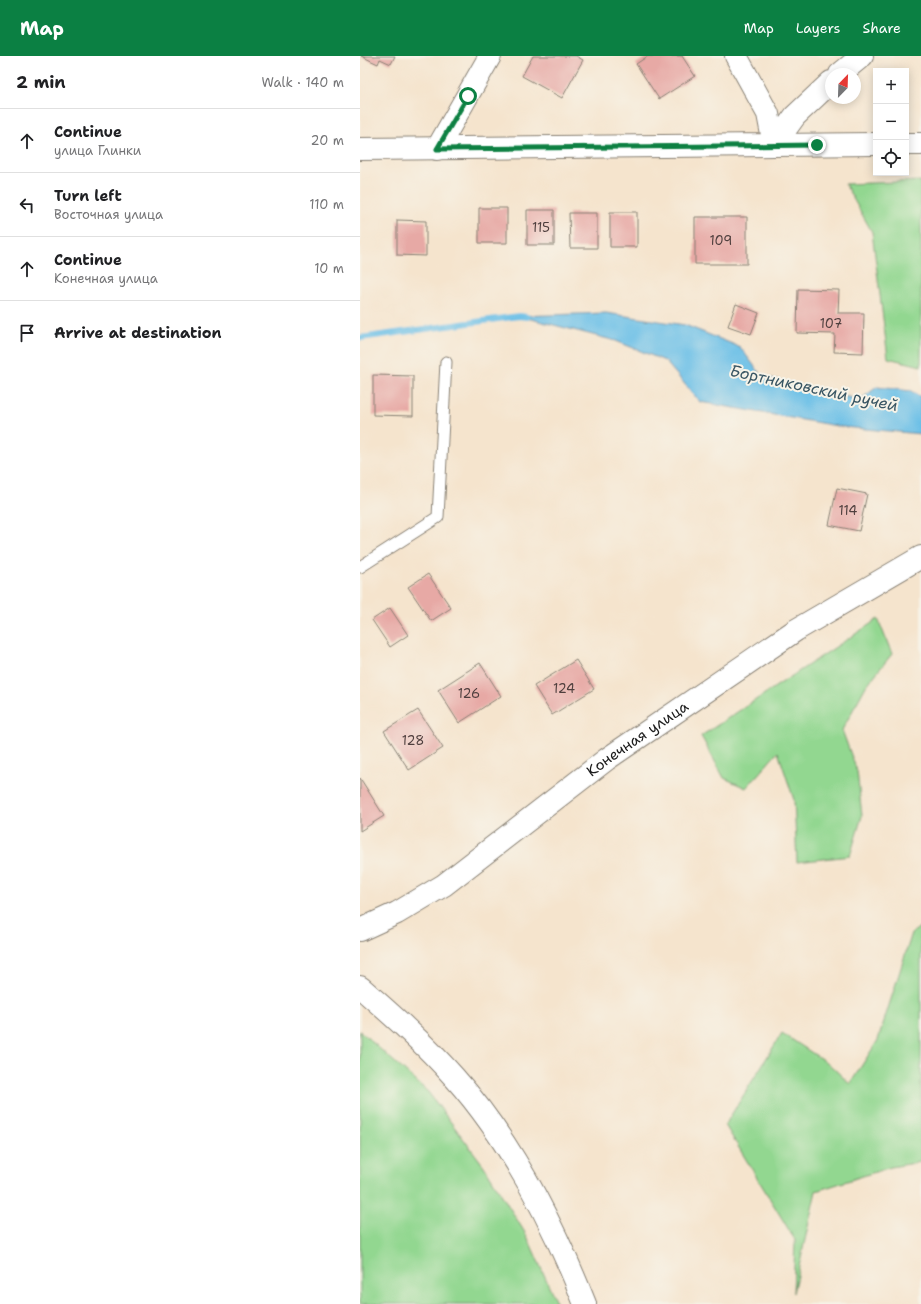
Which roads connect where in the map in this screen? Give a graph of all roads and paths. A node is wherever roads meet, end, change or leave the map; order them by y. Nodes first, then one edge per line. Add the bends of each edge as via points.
1 (490, 56) edge
2 (736, 56) edge
3 (862, 56) edge
4 (847, 68) edge
5 (825, 88) edge
6 (873, 144) edge
7 (909, 144) edge
8 (921, 144) edge
9 (774, 146) junction
10 (437, 149) junction
11 (360, 150) edge
12 (446, 362) dead end
13 (921, 557) edge
14 (360, 567) edge
15 (360, 930) edge
16 (360, 987) edge
17 (585, 1304) edge

1 - 10 street
2 - 9 street via 768,114
3 - 4 street
5 - 9 street via 795,116
6 - 9 street
7 - 8 street
9 - 10 street
10 - 11 street
12 - 14 lane via 438,517
13 - 15 street, Конечная улица via 796,630 607,759 444,885 397,913
16 - 17 street via 431,1052 455,1078 496,1131 528,1182 565,1256

